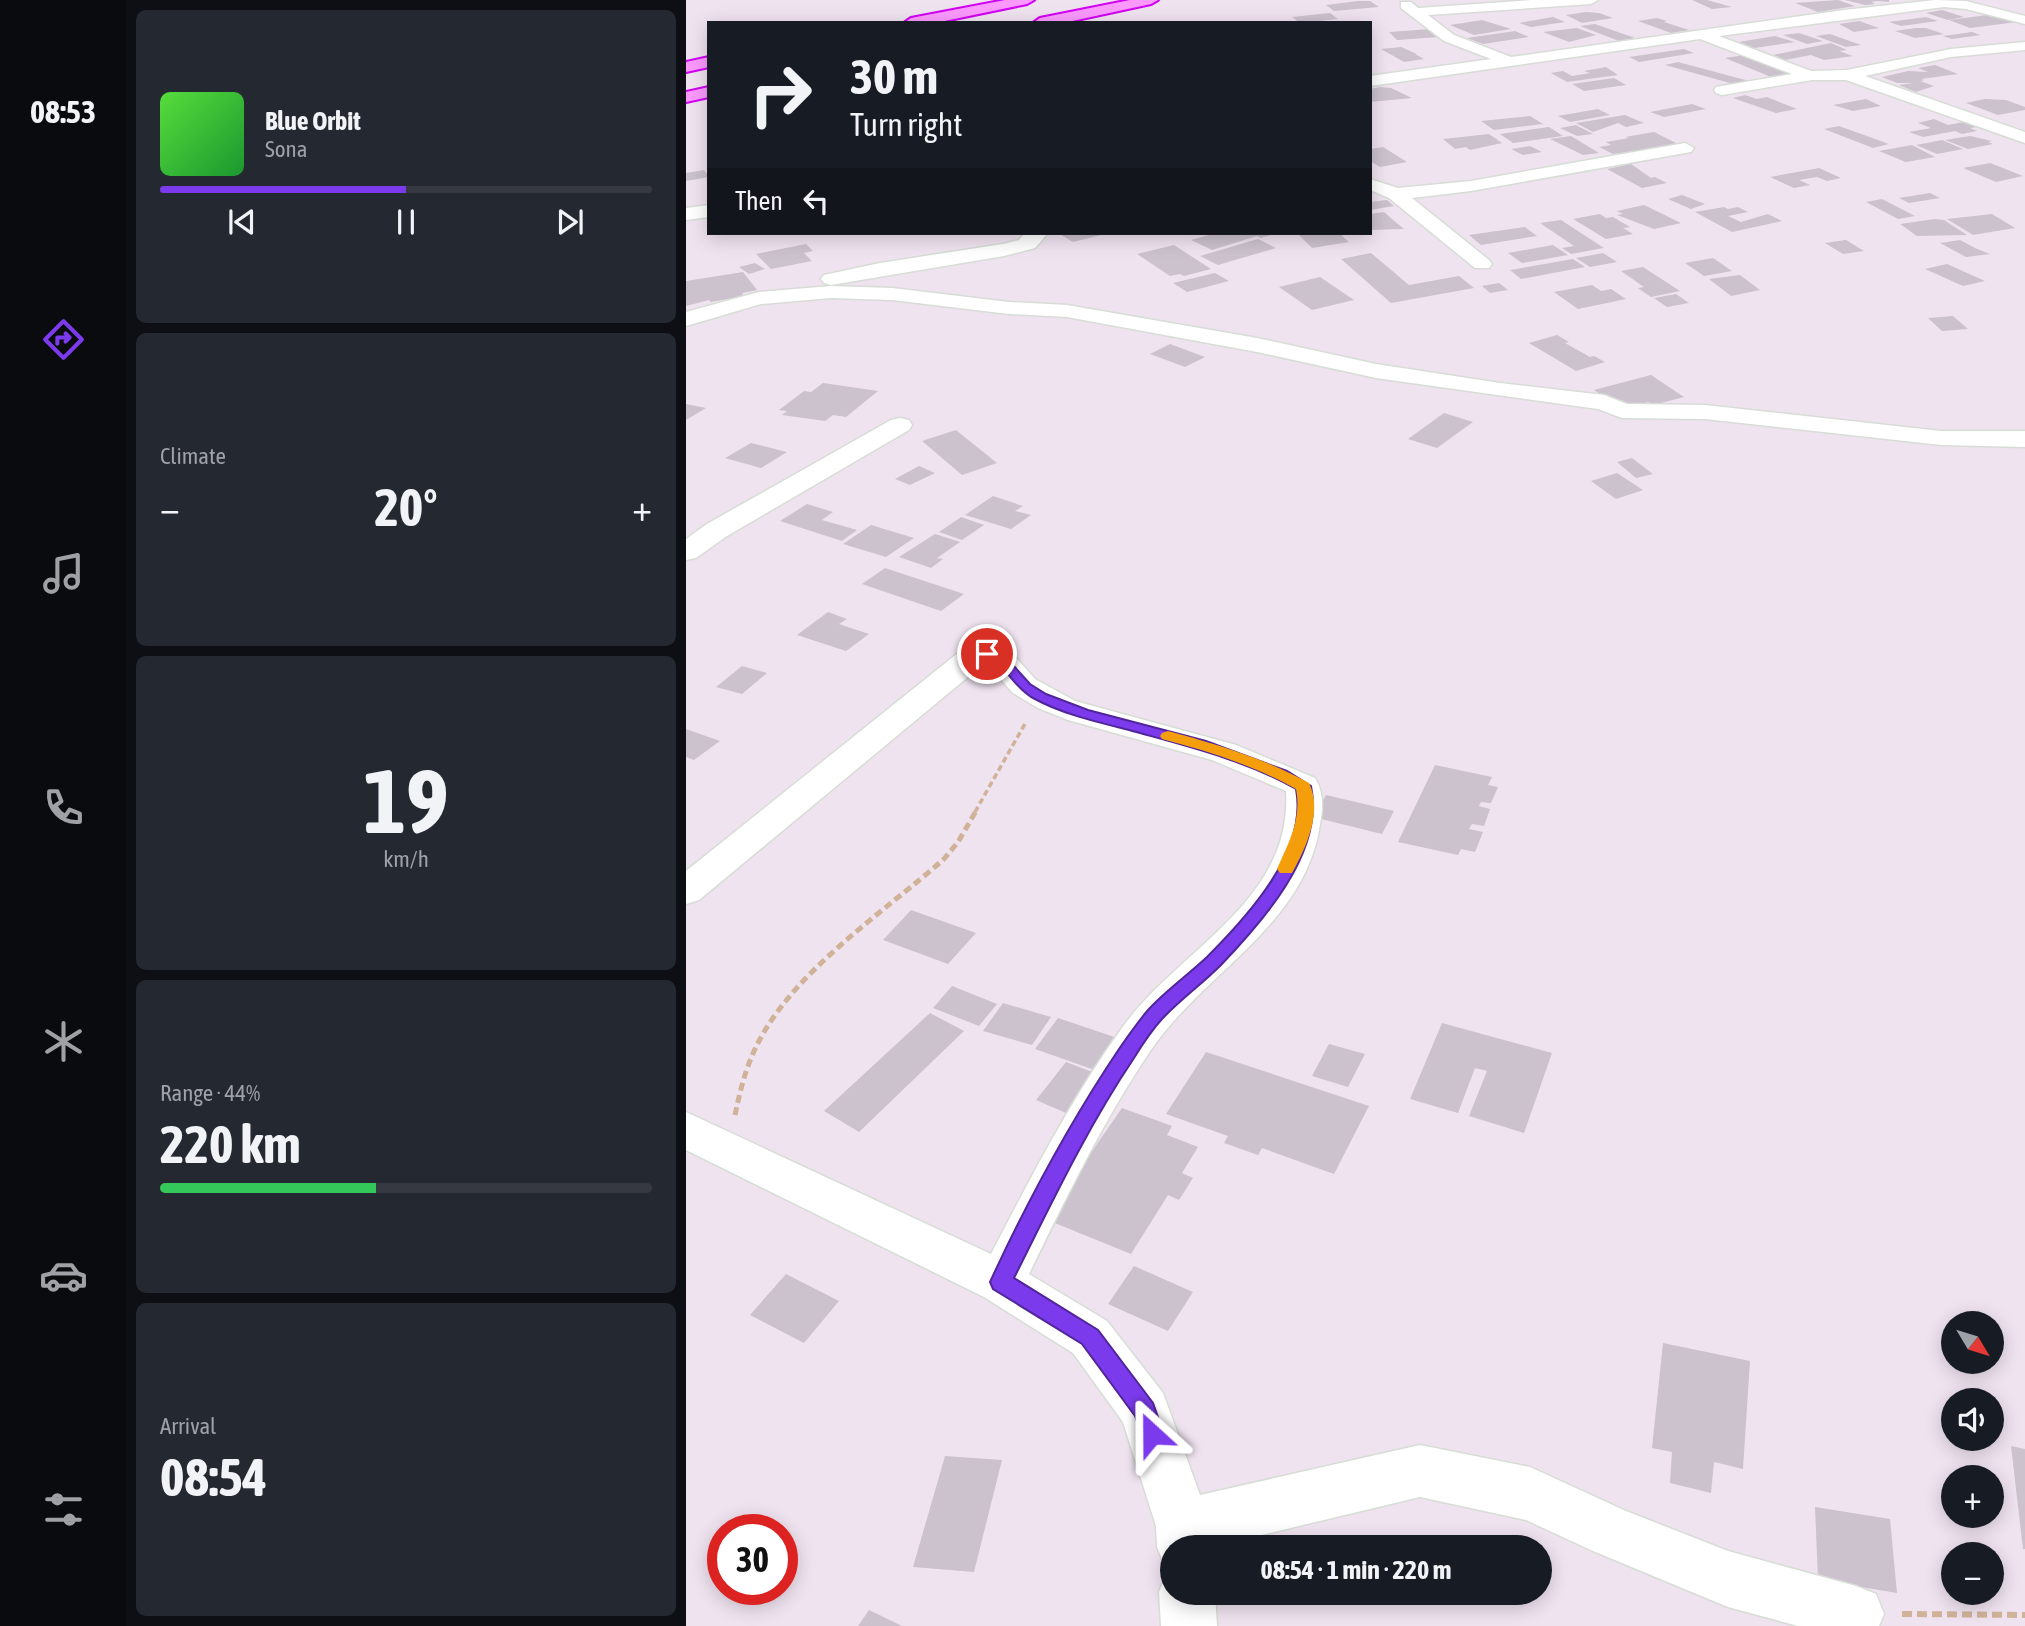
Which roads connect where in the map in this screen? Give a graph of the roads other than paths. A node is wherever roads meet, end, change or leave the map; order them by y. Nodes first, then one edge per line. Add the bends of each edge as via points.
1 (1027, 0) edge
2 (1151, 0) edge
3 (1398, 0) edge
4 (1591, 0) edge
5 (1415, 12) junction
6 (2025, 20) edge
7 (921, 21) edge
8 (1050, 21) edge
9 (1704, 35) junction
10 (2025, 46) edge
11 (707, 62) edge
12 (1513, 62) junction
13 (686, 66) edge
14 (1811, 75) junction
15 (1847, 75) junction
16 (1372, 81) edge
17 (1722, 90) dead end
18 (707, 92) edge
19 (686, 97) edge
20 (2025, 138) edge
21 (1685, 148) dead end
22 (1372, 185) edge
23 (1396, 194) junction
24 (707, 211) edge
25 (686, 215) edge
26 (1035, 235) edge
27 (1482, 264) dead end
28 (759, 298) junction
29 (686, 318) edge
30 (900, 425) dead end
31 (2025, 439) edge
32 (686, 552) edge
33 (686, 891) edge
34 (707, 1139) edge
35 (1001, 1282) junction
36 (1183, 1535) edge
37 (1191, 1535) edge
38 (1188, 1605) edge
39 (1856, 1614) road end
40 (1189, 1626) edge

1 - 7 highway
2 - 8 highway
3 - 5 street
4 - 5 street
5 - 12 street via 1449,38
6 - 9 street via 1944,3
9 - 12 street
9 - 14 street
10 - 15 street via 1951,53
11 - 13 highway
12 - 16 street
14 - 15 street
14 - 17 street
15 - 20 street
18 - 19 highway
21 - 23 street via 1471,186
22 - 23 street
23 - 27 street
24 - 25 street
26 - 28 street via 1028,244 987,256 861,271
28 - 29 street
28 - 31 street via 831,292 892,294 1068,311 1376,371 1604,402 1622,411 1704,412 1941,438
30 - 32 street
33 - 35 street via 969,660 987,654 999,658 1025,687 1041,697 1201,745 1303,786 1306,821 1291,860 1264,906 1155,1015 1126,1054 1070,1146
34 - 35 street
35 - 36 street via 1090,1337 1145,1410
37 - 39 street via 1420,1471 1530,1494 1728,1579
38 - 40 street

